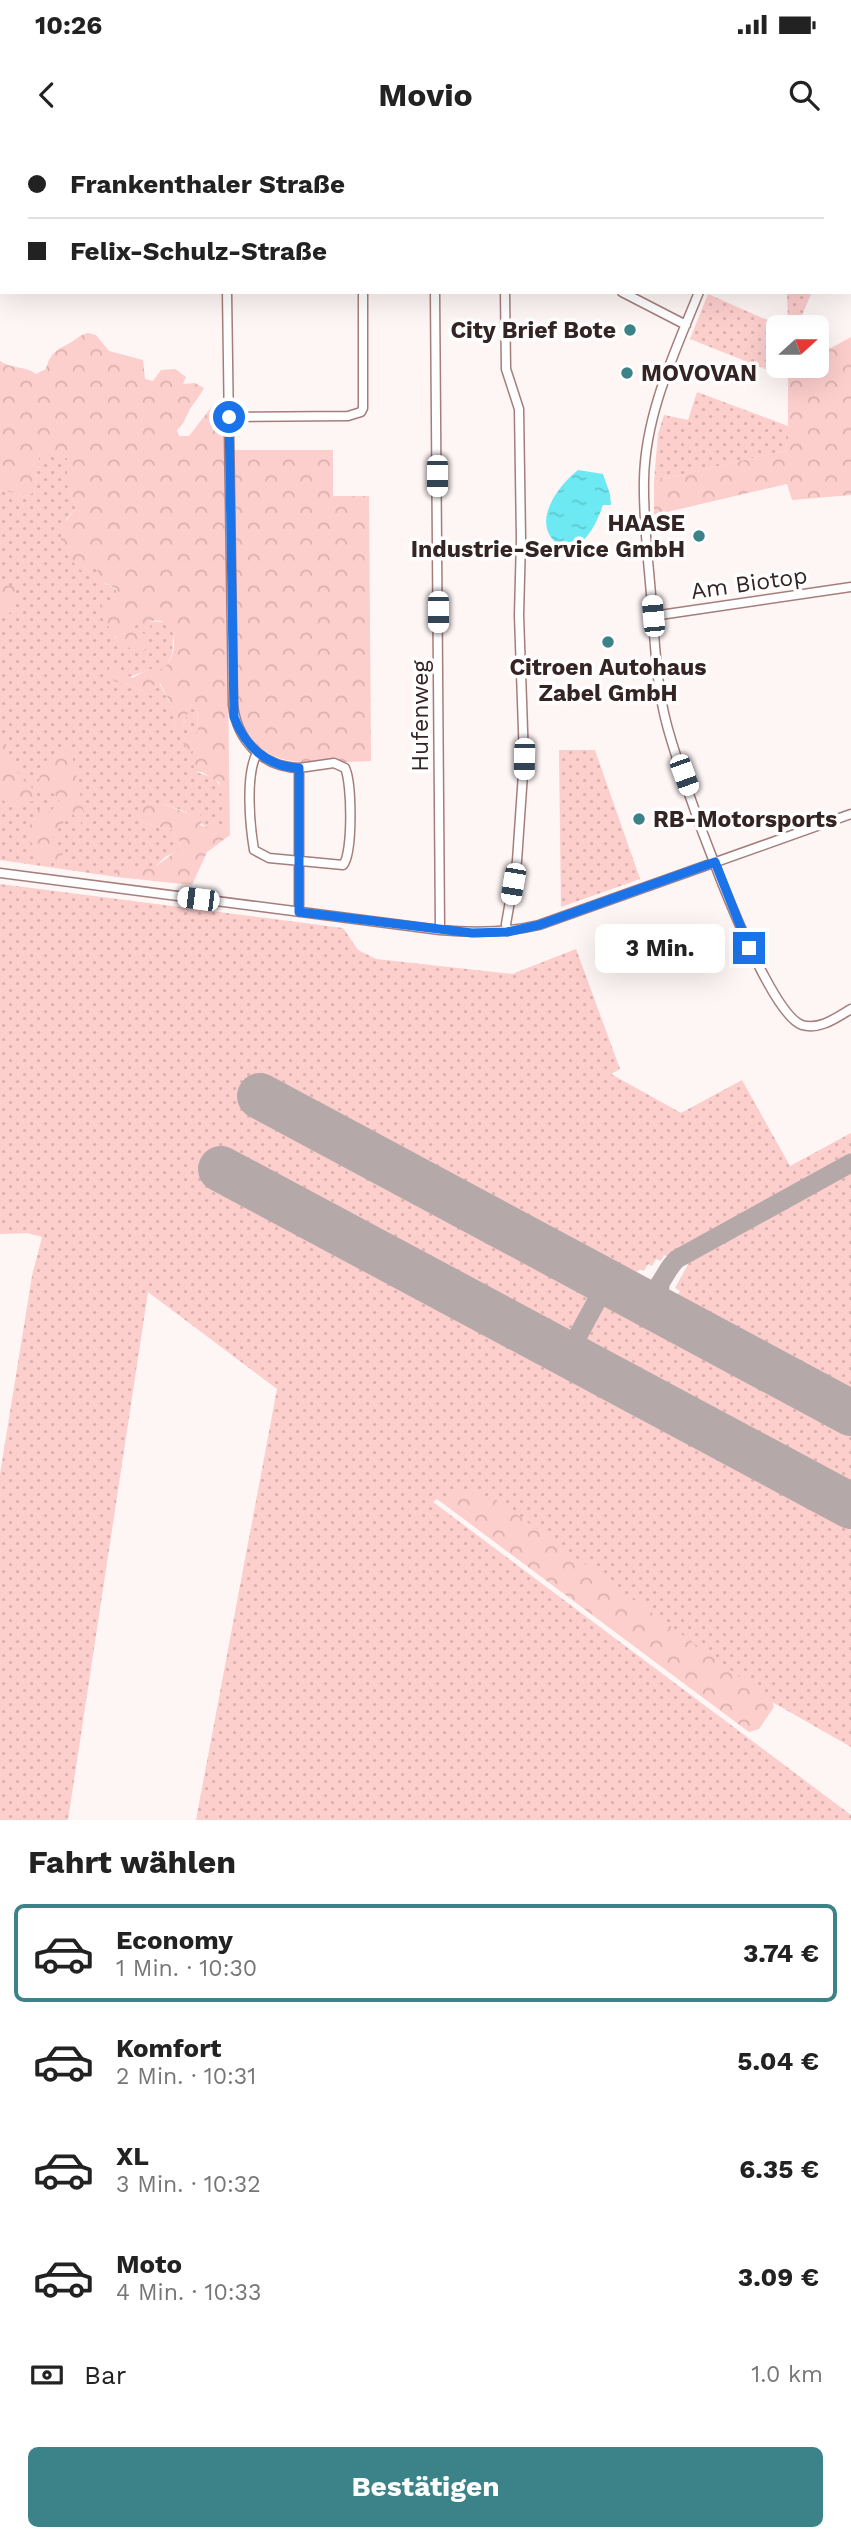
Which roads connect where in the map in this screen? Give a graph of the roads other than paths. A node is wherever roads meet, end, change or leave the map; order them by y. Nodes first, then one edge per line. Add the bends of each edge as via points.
1 (227, 294) edge
2 (363, 294) edge
3 (435, 294) edge
4 (505, 294) edge
5 (626, 294) edge
6 (698, 294) edge
7 (686, 325) junction
8 (229, 417) junction
9 (851, 587) edge
10 (653, 616) junction
11 (257, 753) junction
12 (299, 768) junction
13 (851, 814) edge
14 (299, 862) junction
15 (715, 862) junction
16 (0, 873) edge
17 (299, 912) junction
18 (440, 930) junction
19 (507, 932) junction
20 (851, 1009) edge

1 - 8 street
2 - 8 street via 361,412 348,416
3 - 18 street, Hufenweg
4 - 19 street via 506,369 519,409 524,759
5 - 7 street
6 - 7 street
7 - 10 street via 658,401 645,461
8 - 11 street via 233,705 239,729
9 - 10 street, Am Biotop
10 - 15 street via 664,713
11 - 12 street via 277,764
11 - 14 street via 251,778 254,850 269,858
12 - 14 street
12 - 14 street via 334,763 345,768 349,828 343,865
13 - 15 street
14 - 17 street
15 - 19 street via 539,925
15 - 20 street via 741,933 786,1014 799,1024 813,1026
16 - 17 street
17 - 18 street
18 - 19 street

